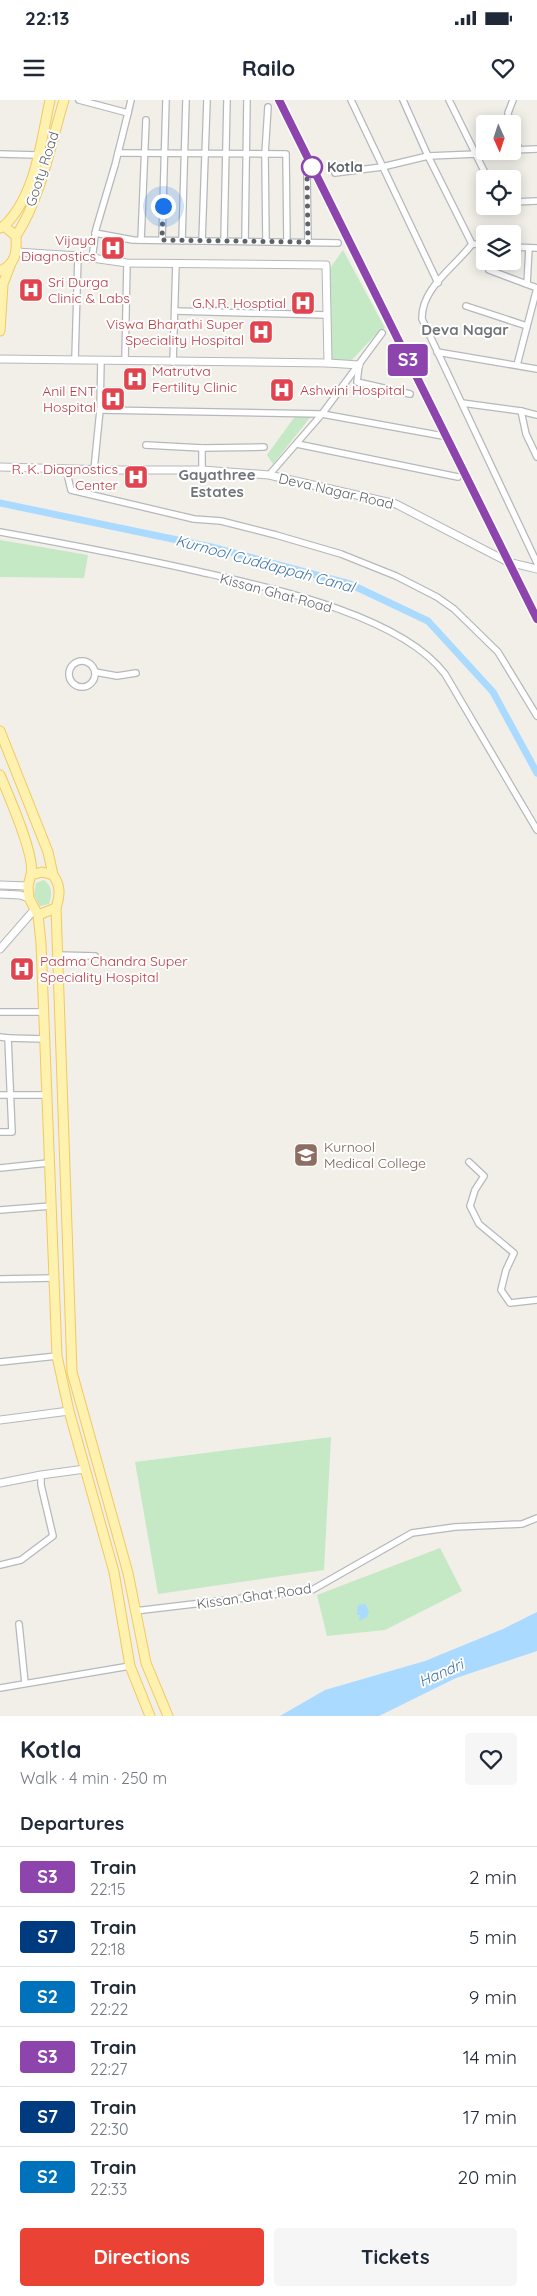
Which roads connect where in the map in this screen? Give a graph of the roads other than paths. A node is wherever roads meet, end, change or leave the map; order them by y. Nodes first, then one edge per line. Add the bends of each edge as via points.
1 (50, 100) edge
2 (64, 100) edge
3 (78, 100) edge
4 (131, 100) edge
5 (166, 100) edge
6 (186, 100) edge
7 (206, 100) edge
8 (227, 100) edge
9 (247, 100) edge
10 (350, 100) edge
11 (403, 100) edge
12 (450, 100) edge
13 (513, 100) edge
14 (268, 107) dead end
15 (128, 113) junction
16 (508, 115) edge
17 (146, 120) dead end
18 (537, 148) edge
19 (521, 150) edge
20 (476, 152) edge
21 (118, 153) junction
22 (144, 153) junction
23 (164, 153) junction
24 (184, 153) junction
25 (0, 154) edge
26 (205, 154) junction
27 (225, 154) junction
28 (246, 154) junction
29 (265, 154) junction
30 (476, 154) edge
31 (37, 155) junction
32 (428, 156) junction
33 (382, 167) junction
34 (335, 173) dead end
35 (307, 174) dead end
36 (537, 201) edge
37 (521, 202) edge
38 (2, 227) edge
39 (95, 233) junction
40 (16, 236) junction
41 (141, 240) junction
42 (162, 240) junction
43 (182, 240) junction
44 (202, 241) junction
45 (224, 241) junction
46 (245, 241) junction
47 (266, 242) junction
48 (286, 242) junction
49 (308, 242) junction
50 (338, 243) dead end
51 (472, 244) junction
52 (476, 244) edge
53 (521, 248) edge
54 (529, 248) junction
55 (537, 248) edge
56 (18, 252) junction
57 (78, 256) junction
58 (92, 259) junction
59 (12, 263) junction
60 (127, 263) junction
61 (176, 263) junction
62 (489, 270) dead end
63 (0, 271) edge
64 (438, 283) junction
65 (527, 284) junction
66 (537, 288) edge
67 (466, 306) dead end
68 (175, 311) junction
69 (327, 315) junction
70 (527, 326) junction
71 (0, 331) edge
72 (382, 333) dead end
73 (437, 352) junction
74 (0, 359) edge
75 (75, 359) junction
76 (101, 360) junction
77 (125, 360) junction
78 (172, 362) junction
79 (328, 363) junction
80 (359, 365) junction
81 (517, 365) junction
82 (537, 369) edge
83 (410, 394) dead end
84 (462, 403) junction
85 (100, 410) junction
86 (521, 411) junction
87 (322, 414) junction
88 (537, 415) edge
89 (526, 434) junction
90 (443, 436) dead end
91 (297, 444) junction
92 (146, 445) dead end
93 (537, 446) edge
94 (264, 447) dead end
95 (202, 448) junction
96 (537, 457) edge
97 (0, 466) edge
98 (66, 469) junction
99 (94, 470) junction
100 (202, 470) junction
101 (269, 475) junction
102 (458, 476) dead end
103 (0, 532) edge
104 (537, 563) edge
105 (537, 569) edge
106 (95, 672) junction
107 (136, 673) dead end
108 (537, 716) edge
109 (0, 731) edge
110 (0, 775) edge
111 (537, 830) edge
112 (31, 875) junction
113 (53, 875) junction
114 (0, 885) edge
115 (28, 886) junction
116 (0, 894) edge
117 (29, 898) junction
118 (56, 908) junction
119 (36, 913) junction
120 (0, 950) edge
121 (57, 955) junction
122 (95, 956) dead end
123 (0, 1012) edge
124 (45, 1012) junction
125 (0, 1037) edge
126 (8, 1038) junction
127 (45, 1039) junction
128 (0, 1095) edge
129 (10, 1095) junction
130 (47, 1095) junction
131 (0, 1132) edge
132 (469, 1162) dead end
133 (48, 1163) junction
134 (0, 1168) edge
135 (51, 1206) junction
136 (0, 1210) edge
137 (54, 1278) junction
138 (0, 1279) edge
139 (537, 1300) edge
140 (57, 1356) junction
141 (0, 1362) edge
142 (80, 1408) junction
143 (69, 1411) junction
144 (0, 1420) edge
145 (85, 1469) junction
146 (40, 1475) junction
147 (0, 1483) edge
148 (537, 1518) edge
149 (0, 1566) edge
150 (135, 1611) junction
151 (19, 1624) dead end
152 (138, 1628) junction
153 (123, 1630) junction
154 (130, 1666) junction
155 (26, 1683) junction
156 (0, 1688) edge
157 (150, 1716) edge
158 (168, 1716) edge

1 - 31 main road, Gooty Road
2 - 40 main road, Gooty Road via 34,199
3 - 15 street
4 - 15 street
5 - 23 street
6 - 24 street
7 - 26 street
8 - 27 street
9 - 28 street
10 - 33 street
11 - 32 street
12 - 20 street
13 - 16 street
14 - 29 street
15 - 21 street
17 - 22 street
18 - 19 street
21 - 22 street
21 - 39 street
22 - 23 street
22 - 41 street
23 - 24 street
23 - 42 street
24 - 26 street
24 - 43 street
25 - 31 street
26 - 27 street
26 - 44 street
27 - 28 street
27 - 45 street
28 - 29 street
28 - 46 street
29 - 47 street
29 - 48 street via 286,154
30 - 32 street
31 - 38 main road, Gooty Road via 26,195 15,214
32 - 33 street
32 - 51 street
33 - 34 street
33 - 64 street
35 - 49 street
36 - 37 street
38 - 40 main road
39 - 41 street
39 - 58 street
40 - 56 main road
41 - 42 street
42 - 43 street
43 - 44 street
44 - 45 street
45 - 46 street
46 - 47 street
47 - 48 street
48 - 49 street
49 - 50 street
51 - 52 street
51 - 64 street
53 - 54 street
54 - 55 street
54 - 65 street
56 - 57 street
56 - 59 main road
57 - 58 street
57 - 75 street
58 - 60 street
59 - 63 main road
59 - 71 main road via 3,284
60 - 61 street
60 - 77 street
61 - 68 street
61 - 69 street via 326,265
62 - 65 street
64 - 73 street via 426,295 421,308 422,319
65 - 66 street
66 - 70 street
67 - 70 street
68 - 69 street
68 - 78 street
69 - 79 street
70 - 81 street
72 - 80 street
73 - 81 street
73 - 84 street
74 - 75 street
75 - 76 street
76 - 77 street
76 - 85 street
77 - 78 street
78 - 79 street
79 - 80 street
80 - 83 street via 357,382
80 - 87 street
81 - 82 street
84 - 86 street
84 - 104 street
85 - 87 street
85 - 99 street
86 - 88 street
86 - 89 street
87 - 90 street
87 - 91 street
89 - 93 street
89 - 96 street
91 - 101 street
91 - 102 street
92 - 95 street
94 - 95 street
95 - 100 street
97 - 98 street, Deva Nagar Road
98 - 99 street, Deva Nagar Road
98 - 108 street via 72,490 194,519 221,521 341,554 438,597 498,652
99 - 100 street, Deva Nagar Road
100 - 101 street, Deva Nagar Road
101 - 105 street, Deva Nagar Road via 396,504 508,562
103 - 111 street, Kissan Ghat Road via 118,554 322,603 419,648 445,674
106 - 106 street via 90,664 79,661 69,668 69,677 74,684 86,686 93,681
106 - 107 street via 117,676
109 - 113 main road via 48,852
110 - 112 main road via 20,827
112 - 113 main road via 42,872
112 - 115 main road
113 - 118 main road via 60,895
114 - 115 street
115 - 117 main road
116 - 117 street
117 - 119 main road
118 - 119 main road
118 - 121 main road
119 - 120 street
119 - 124 main road
121 - 122 street
121 - 142 main road via 70,1361
123 - 124 street
124 - 127 main road
125 - 126 street
126 - 127 street
126 - 129 street
127 - 130 main road
128 - 129 street
129 - 130 street
129 - 131 street via 12,1132
130 - 133 main road
132 - 139 street via 484,1176 470,1206 480,1224 514,1253 501,1290 510,1303
133 - 134 street
133 - 135 main road
135 - 136 street
135 - 137 main road
137 - 138 street
137 - 140 main road
140 - 141 street
140 - 143 main road
142 - 143 main road
142 - 150 main road via 128,1573
143 - 144 street
143 - 145 main road
145 - 146 street
145 - 153 main road via 114,1572
146 - 147 street
146 - 149 street via 54,1536 21,1560
148 - 150 street, Kissan Ghat Road via 522,1524 412,1533 312,1590
150 - 152 main road
151 - 155 street
152 - 153 main road
152 - 158 main road via 146,1662
153 - 154 main road
154 - 155 street
154 - 157 main road
155 - 156 street

